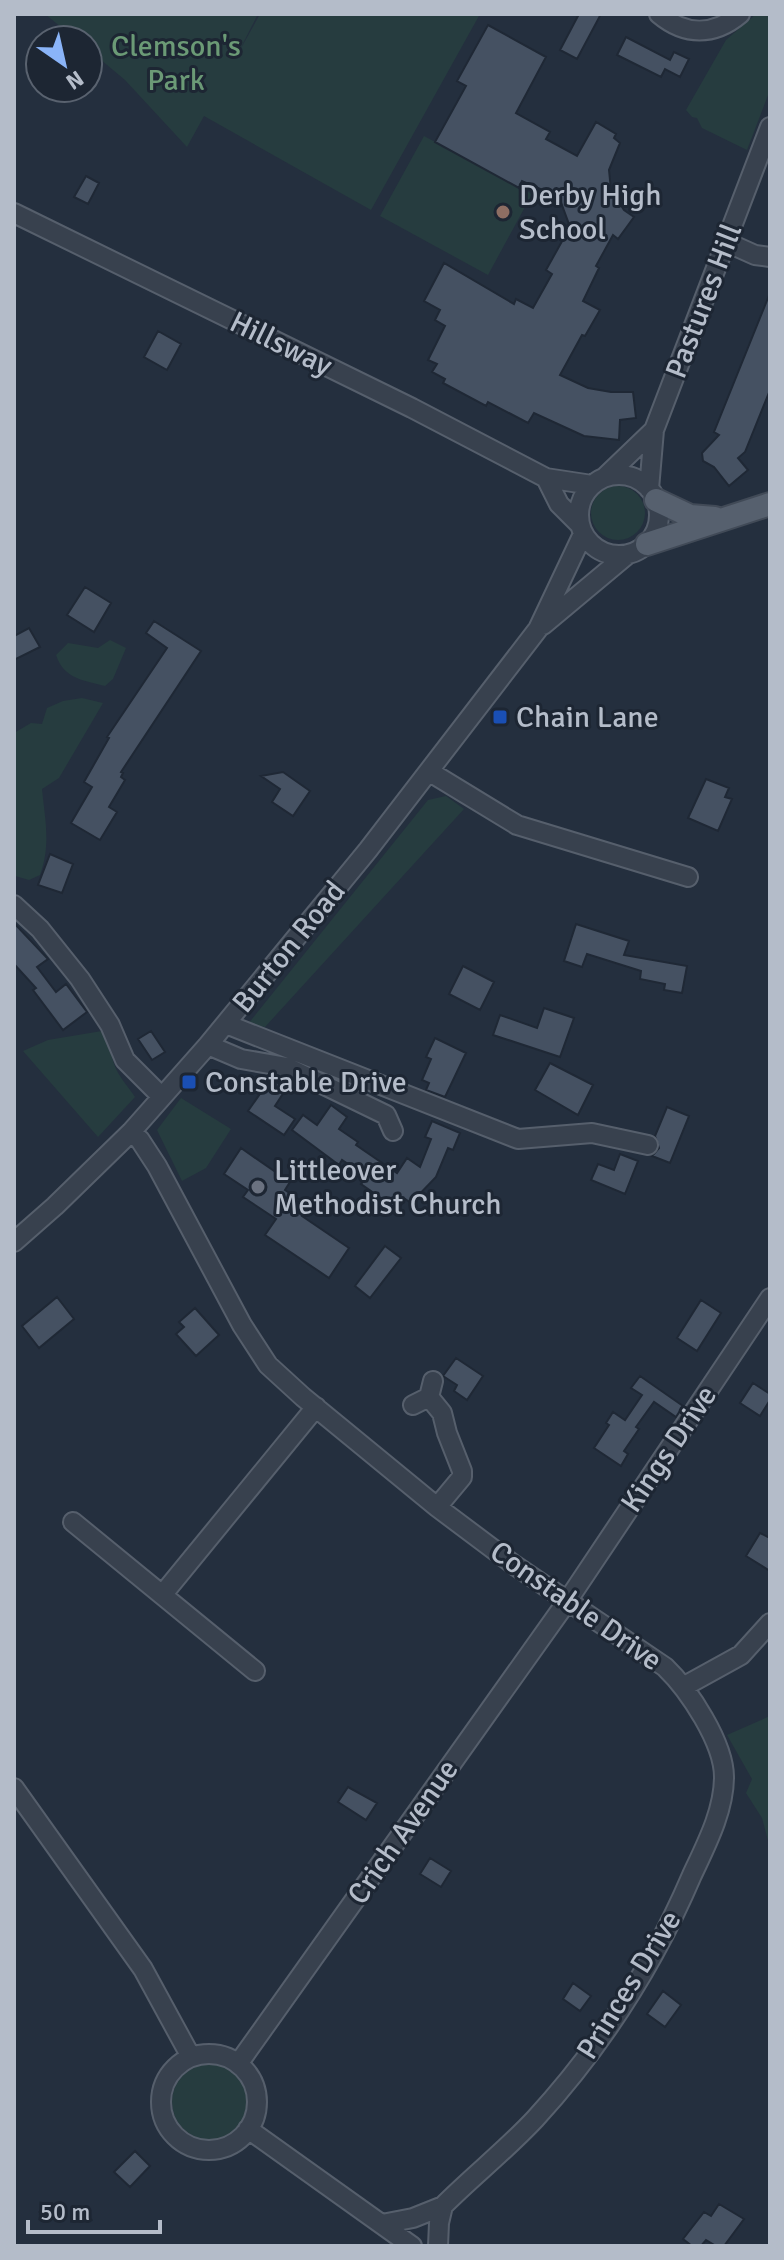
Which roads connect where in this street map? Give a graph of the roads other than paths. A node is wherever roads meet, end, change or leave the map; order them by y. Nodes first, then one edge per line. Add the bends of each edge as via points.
1 (659, 14) edge
2 (740, 14) edge
3 (770, 127) edge
4 (14, 213) edge
5 (726, 242) junction
6 (770, 257) edge
7 (654, 430) junction
8 (546, 478) junction
9 (598, 481) junction
10 (653, 494) junction
11 (770, 504) edge
12 (724, 518) junction
13 (581, 529) junction
14 (637, 549) junction
15 (538, 629) junction
16 (430, 772) junction
17 (688, 877) dead end
18 (14, 905) edge
19 (226, 1024) junction
20 (208, 1045) junction
21 (162, 1097) junction
22 (393, 1131) dead end
23 (131, 1132) junction
24 (648, 1145) dead end
25 (14, 1242) edge
26 (770, 1298) edge
27 (425, 1394) dead end
28 (316, 1407) junction
29 (437, 1507) junction
30 (73, 1522) dead end
31 (163, 1594) junction
32 (568, 1600) junction
33 (770, 1623) edge
34 (255, 1671) dead end
35 (683, 1687) junction
36 (14, 1788) edge
37 (191, 2057) junction
38 (238, 2064) junction
39 (248, 2129) junction
40 (443, 2206) junction
41 (382, 2224) junction
42 (412, 2246) edge
43 (438, 2246) edge

1 - 2 street via 688,31 706,31
3 - 5 street, Pastures Hill
4 - 8 street, Hillsway
5 - 6 street
5 - 7 street, Pastures Hill
7 - 9 street, Pastures Hill
7 - 10 street, Pastures Hill
8 - 9 street, Hillsway
8 - 13 street
9 - 10 street via 621,474 637,479
9 - 13 street via 582,497
10 - 12 main road via 690,516
10 - 14 street via 658,523
11 - 12 main road
12 - 14 main road
13 - 14 street via 599,551 613,555
13 - 15 street, Burton Road
14 - 15 street, Burton Road
15 - 16 street, Burton Road
16 - 17 street via 517,825
16 - 19 street, Burton Road
18 - 21 street via 80,979 125,1060
19 - 20 street, Burton Road
19 - 24 street via 518,1139 592,1133
20 - 21 street, Burton Road
20 - 22 street via 312,1077 386,1115
21 - 23 street, Burton Road
23 - 25 street, Burton Road
23 - 28 street, Constable Drive via 157,1166 268,1365
26 - 32 street, Kings Drive
27 - 29 street via 442,1413 462,1471
28 - 29 street, Constable Drive
28 - 31 street
29 - 32 street, Constable Drive
30 - 31 street
31 - 34 street
32 - 35 street, Constable Drive via 665,1667
32 - 38 street, Crich Avenue
33 - 35 street via 741,1655
35 - 40 street, Princes Drive via 711,1734 724,1777 718,1812 682,1899 626,2002 571,2077 519,2136
36 - 37 street via 143,1969
37 - 38 street via 215,2055
37 - 39 street via 171,2074 163,2094 162,2107 172,2130 186,2145 205,2151 226,2146
38 - 39 street via 257,2099
39 - 41 street
40 - 41 street
40 - 43 street
41 - 42 street

